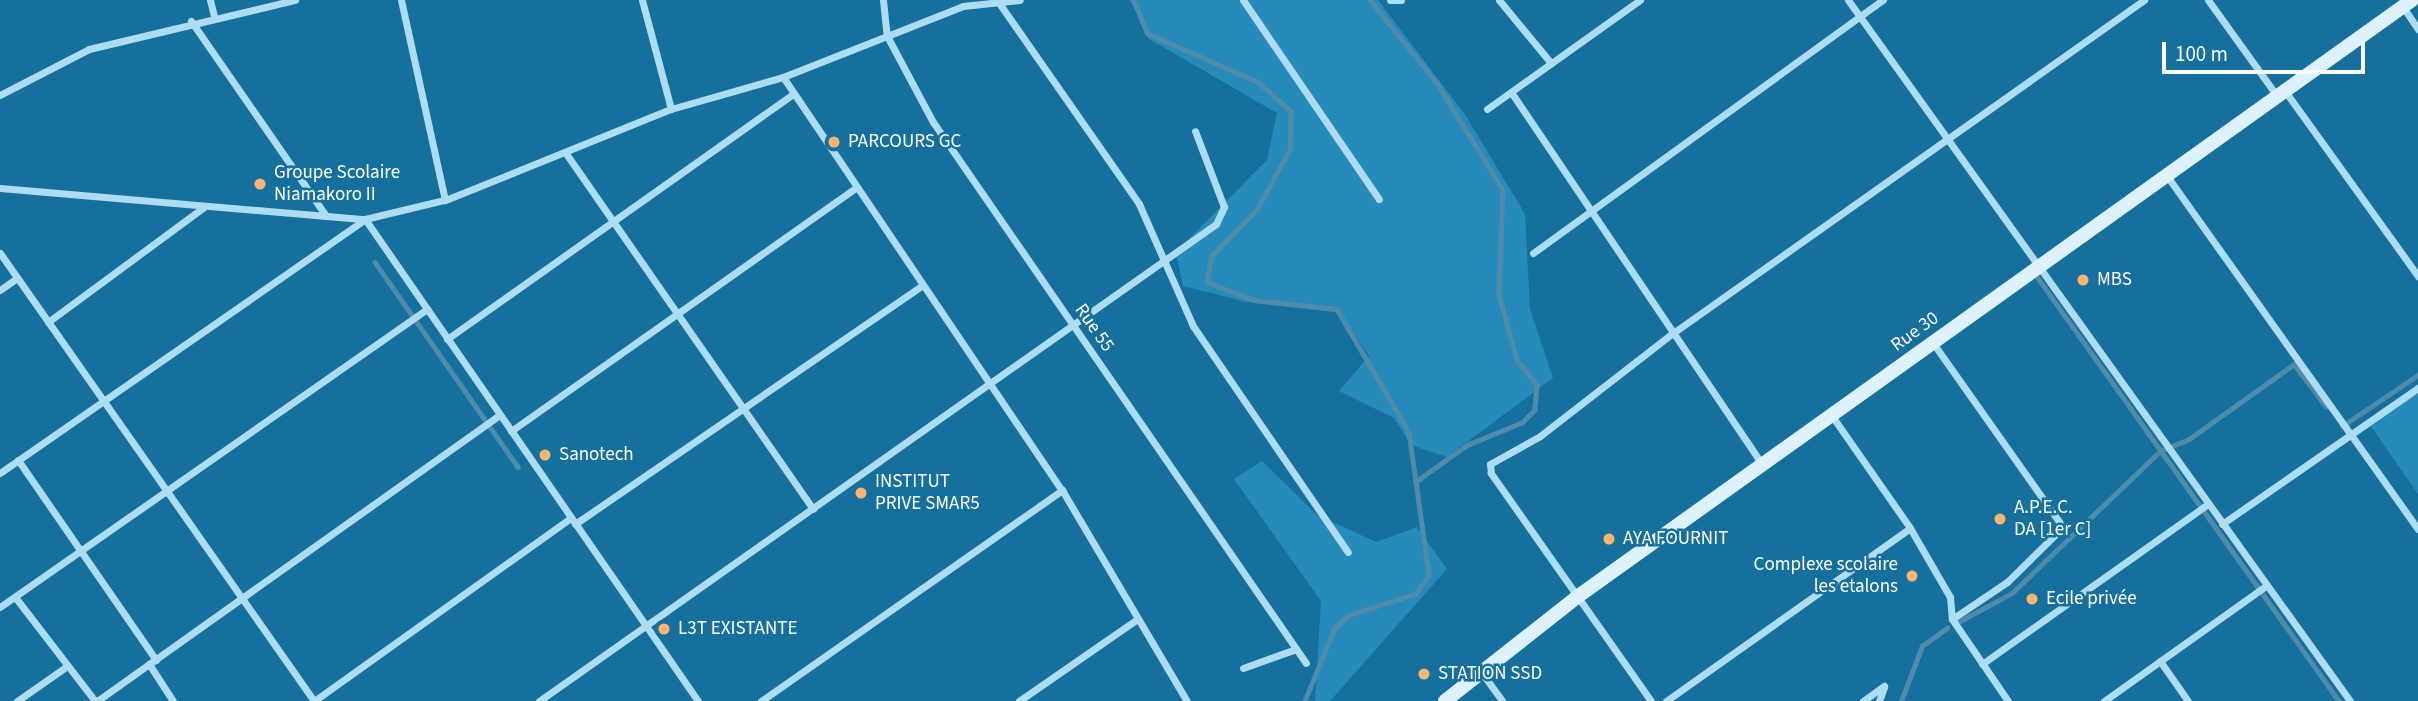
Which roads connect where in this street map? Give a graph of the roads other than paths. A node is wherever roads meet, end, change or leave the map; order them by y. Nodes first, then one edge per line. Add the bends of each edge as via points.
1 (210, 0) edge
2 (295, 0) edge
3 (401, 0) edge
4 (642, 0) edge
5 (883, 0) edge
6 (1020, 0) edge
7 (1243, 0) edge
8 (1390, 0) edge
9 (1401, 0) edge
10 (1499, 0) edge
11 (1640, 0) edge
12 (1848, 0) edge
13 (1883, 0) edge
14 (2144, 0) edge
15 (2208, 0) edge
16 (963, 3) edge
17 (999, 3) junction
18 (2407, 4) edge
19 (214, 16) junction
20 (1860, 16) junction
21 (191, 21) junction
22 (2418, 29) edge
23 (887, 36) junction
24 (1551, 63) junction
25 (783, 77) junction
26 (1511, 93) junction
27 (792, 94) junction
28 (2281, 94) junction
29 (0, 95) edge
30 (671, 109) junction
31 (1487, 109) dead end
32 (1195, 131) dead end
33 (1947, 138) junction
34 (567, 155) junction
35 (2167, 176) junction
36 (0, 188) edge
37 (854, 189) junction
38 (1379, 199) dead end
39 (445, 200) junction
40 (204, 207) junction
41 (1589, 207) junction
42 (326, 216) junction
43 (365, 219) junction
44 (609, 219) junction
45 (0, 253) edge
46 (1533, 253) dead end
47 (1168, 262) junction
48 (2039, 267) junction
49 (2418, 276) edge
50 (17, 278) junction
51 (921, 286) junction
52 (0, 290) edge
53 (427, 309) junction
54 (675, 313) junction
55 (48, 322) junction
56 (1074, 327) junction
57 (1673, 333) junction
58 (447, 339) junction
59 (1933, 343) junction
60 (990, 386) junction
61 (2418, 388) edge
62 (104, 401) junction
63 (741, 409) junction
64 (500, 415) junction
65 (1832, 416) junction
66 (511, 430) junction
67 (2348, 431) junction
68 (18, 460) junction
69 (1762, 464) junction
70 (0, 473) edge
71 (1062, 490) junction
72 (167, 491) junction
73 (2208, 504) junction
74 (813, 509) junction
75 (573, 521) junction
76 (2222, 524) junction
77 (1909, 528) junction
78 (2418, 529) edge
79 (79, 552) junction
80 (1348, 552) dead end
81 (2266, 586) junction
82 (15, 597) junction
83 (1577, 597) junction
84 (242, 598) junction
85 (0, 607) edge
86 (1136, 620) junction
87 (1952, 620) junction
88 (646, 626) junction
89 (1297, 649) junction
90 (2160, 661) junction
91 (152, 662) junction
92 (1306, 663) dead end
93 (1982, 664) junction
94 (67, 666) junction
95 (1243, 668) dead end
96 (1482, 673) junction
97 (17, 701) edge
98 (96, 701) edge
99 (173, 701) edge
100 (314, 701) edge
101 (539, 701) edge
102 (698, 701) edge
103 (761, 701) edge
104 (1019, 701) edge
105 (1187, 701) edge
106 (1445, 701) edge
107 (1502, 701) edge
108 (1651, 701) edge
109 (1666, 701) edge
110 (1863, 701) edge
111 (1879, 701) edge
112 (2008, 701) edge
113 (2104, 701) edge
114 (2188, 701) edge
115 (2350, 701) edge

1 - 19 street
2 - 19 street
3 - 39 street
4 - 30 street
5 - 23 street, Rue 55
6 - 17 street
7 - 38 street
8 - 9 street
10 - 24 street
11 - 24 street
12 - 20 street
13 - 20 street
14 - 33 street
15 - 28 street
16 - 17 street
16 - 23 street
17 - 47 street via 1139,204
18 - 22 street
18 - 28 main road, Rue 30
19 - 21 street
20 - 33 street
20 - 41 street
21 - 29 street via 89,49
21 - 42 street
23 - 25 street
23 - 56 street, Rue 55 via 933,122
24 - 26 street
25 - 27 street
25 - 30 street
26 - 31 street
26 - 41 street
27 - 37 street
27 - 44 street
28 - 35 main road, Rue 30
28 - 49 street
30 - 34 street
32 - 47 street via 1223,216
33 - 48 street
33 - 57 street
34 - 39 street
34 - 44 street
35 - 48 main road, Rue 30
35 - 67 street
36 - 40 street
37 - 51 street
37 - 54 street
39 - 43 street
40 - 42 street
40 - 55 street
41 - 46 street
41 - 57 street
42 - 43 street
43 - 53 street
43 - 62 street
44 - 54 street
44 - 58 street
45 - 50 street
47 - 56 street
47 - 80 street via 1193,326
48 - 59 main road, Rue 30
48 - 73 street
50 - 52 street
50 - 55 street
51 - 60 street
51 - 63 street
53 - 58 street
53 - 72 street
54 - 63 street
54 - 66 street
55 - 62 street
56 - 60 street
56 - 89 street, Rue 55
57 - 69 street
57 - 83 street via 1540,436 1490,464
58 - 64 street
59 - 65 main road, Rue 30
59 - 87 street via 2063,527 2007,582
60 - 71 street
60 - 74 street
61 - 67 street
62 - 68 street
62 - 72 street
63 - 74 street
63 - 75 street
64 - 66 street
64 - 84 street
65 - 69 main road, Rue 30
65 - 77 street
66 - 75 street
67 - 76 street
67 - 78 street
68 - 70 street
68 - 79 street
69 - 83 main road, Rue 30
71 - 86 street
71 - 103 street
72 - 79 street
72 - 84 street
73 - 76 street
73 - 93 street
74 - 88 street
75 - 88 street
75 - 100 street
76 - 81 street
77 - 87 street via 1950,597
77 - 109 street
79 - 82 street
79 - 91 street
81 - 90 street
81 - 115 street
82 - 85 street
82 - 94 street
83 - 96 main road, Rue 30
83 - 108 street
84 - 91 street
84 - 100 street
86 - 104 street
86 - 105 street
87 - 93 street
88 - 101 street
88 - 102 street
89 - 92 street, Rue 55
89 - 95 street
90 - 113 street
90 - 114 street
91 - 98 street
91 - 99 street
93 - 112 street
94 - 97 street
94 - 98 street
96 - 106 main road, Rue 30
96 - 107 street
110 - 111 street via 1884,686

